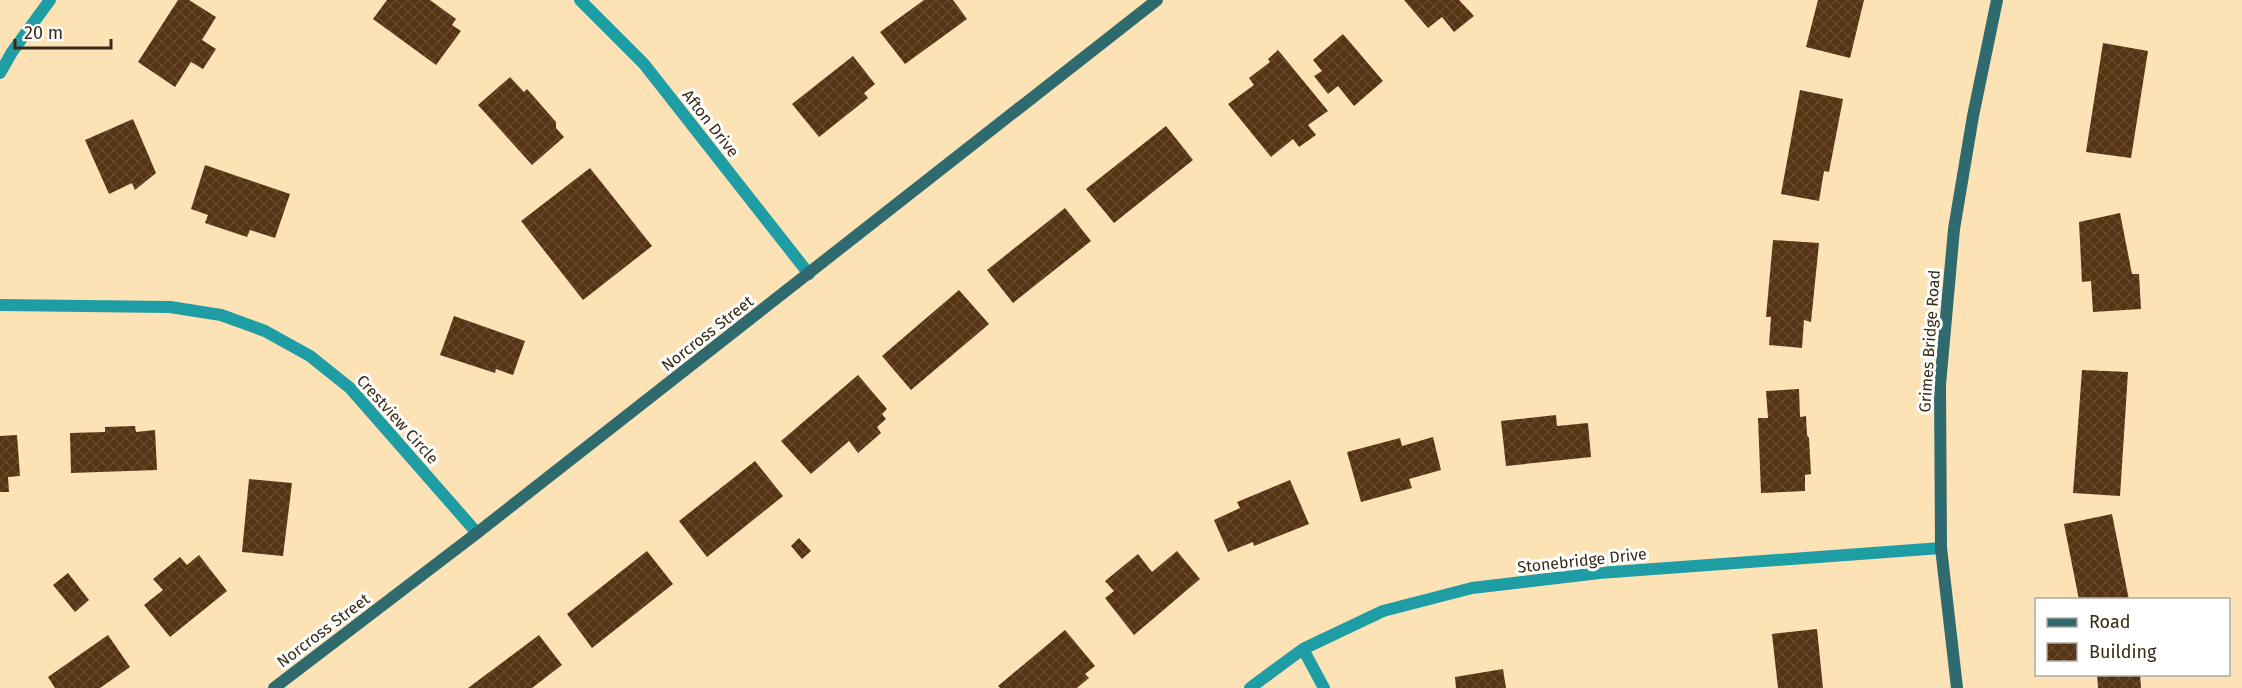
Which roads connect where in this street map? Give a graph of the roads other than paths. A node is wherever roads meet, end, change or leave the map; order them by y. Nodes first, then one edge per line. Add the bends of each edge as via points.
1 (50, 0) edge
2 (580, 0) edge
3 (1158, 0) edge
4 (1997, 0) edge
5 (0, 73) edge
6 (808, 274) junction
7 (0, 306) edge
8 (477, 533) junction
9 (1941, 548) junction
10 (1304, 649) junction
11 (274, 688) edge
12 (1250, 688) edge
13 (1324, 688) edge
14 (1957, 688) edge

1 - 5 street
2 - 6 street, Afton Drive via 644,64
3 - 6 street, Norcross Street
4 - 9 street, Grimes Bridge Road via 1972,116 1954,229 1940,385
6 - 8 street, Norcross Street
7 - 8 street, Crestview Circle via 170,307 221,315 265,331 310,356 350,388
8 - 11 street, Norcross Street
9 - 10 street, Stonebridge Drive via 1599,573 1473,588 1383,611
9 - 14 street, Grimes Bridge Road
10 - 12 street, Stonebridge Drive
10 - 13 street

